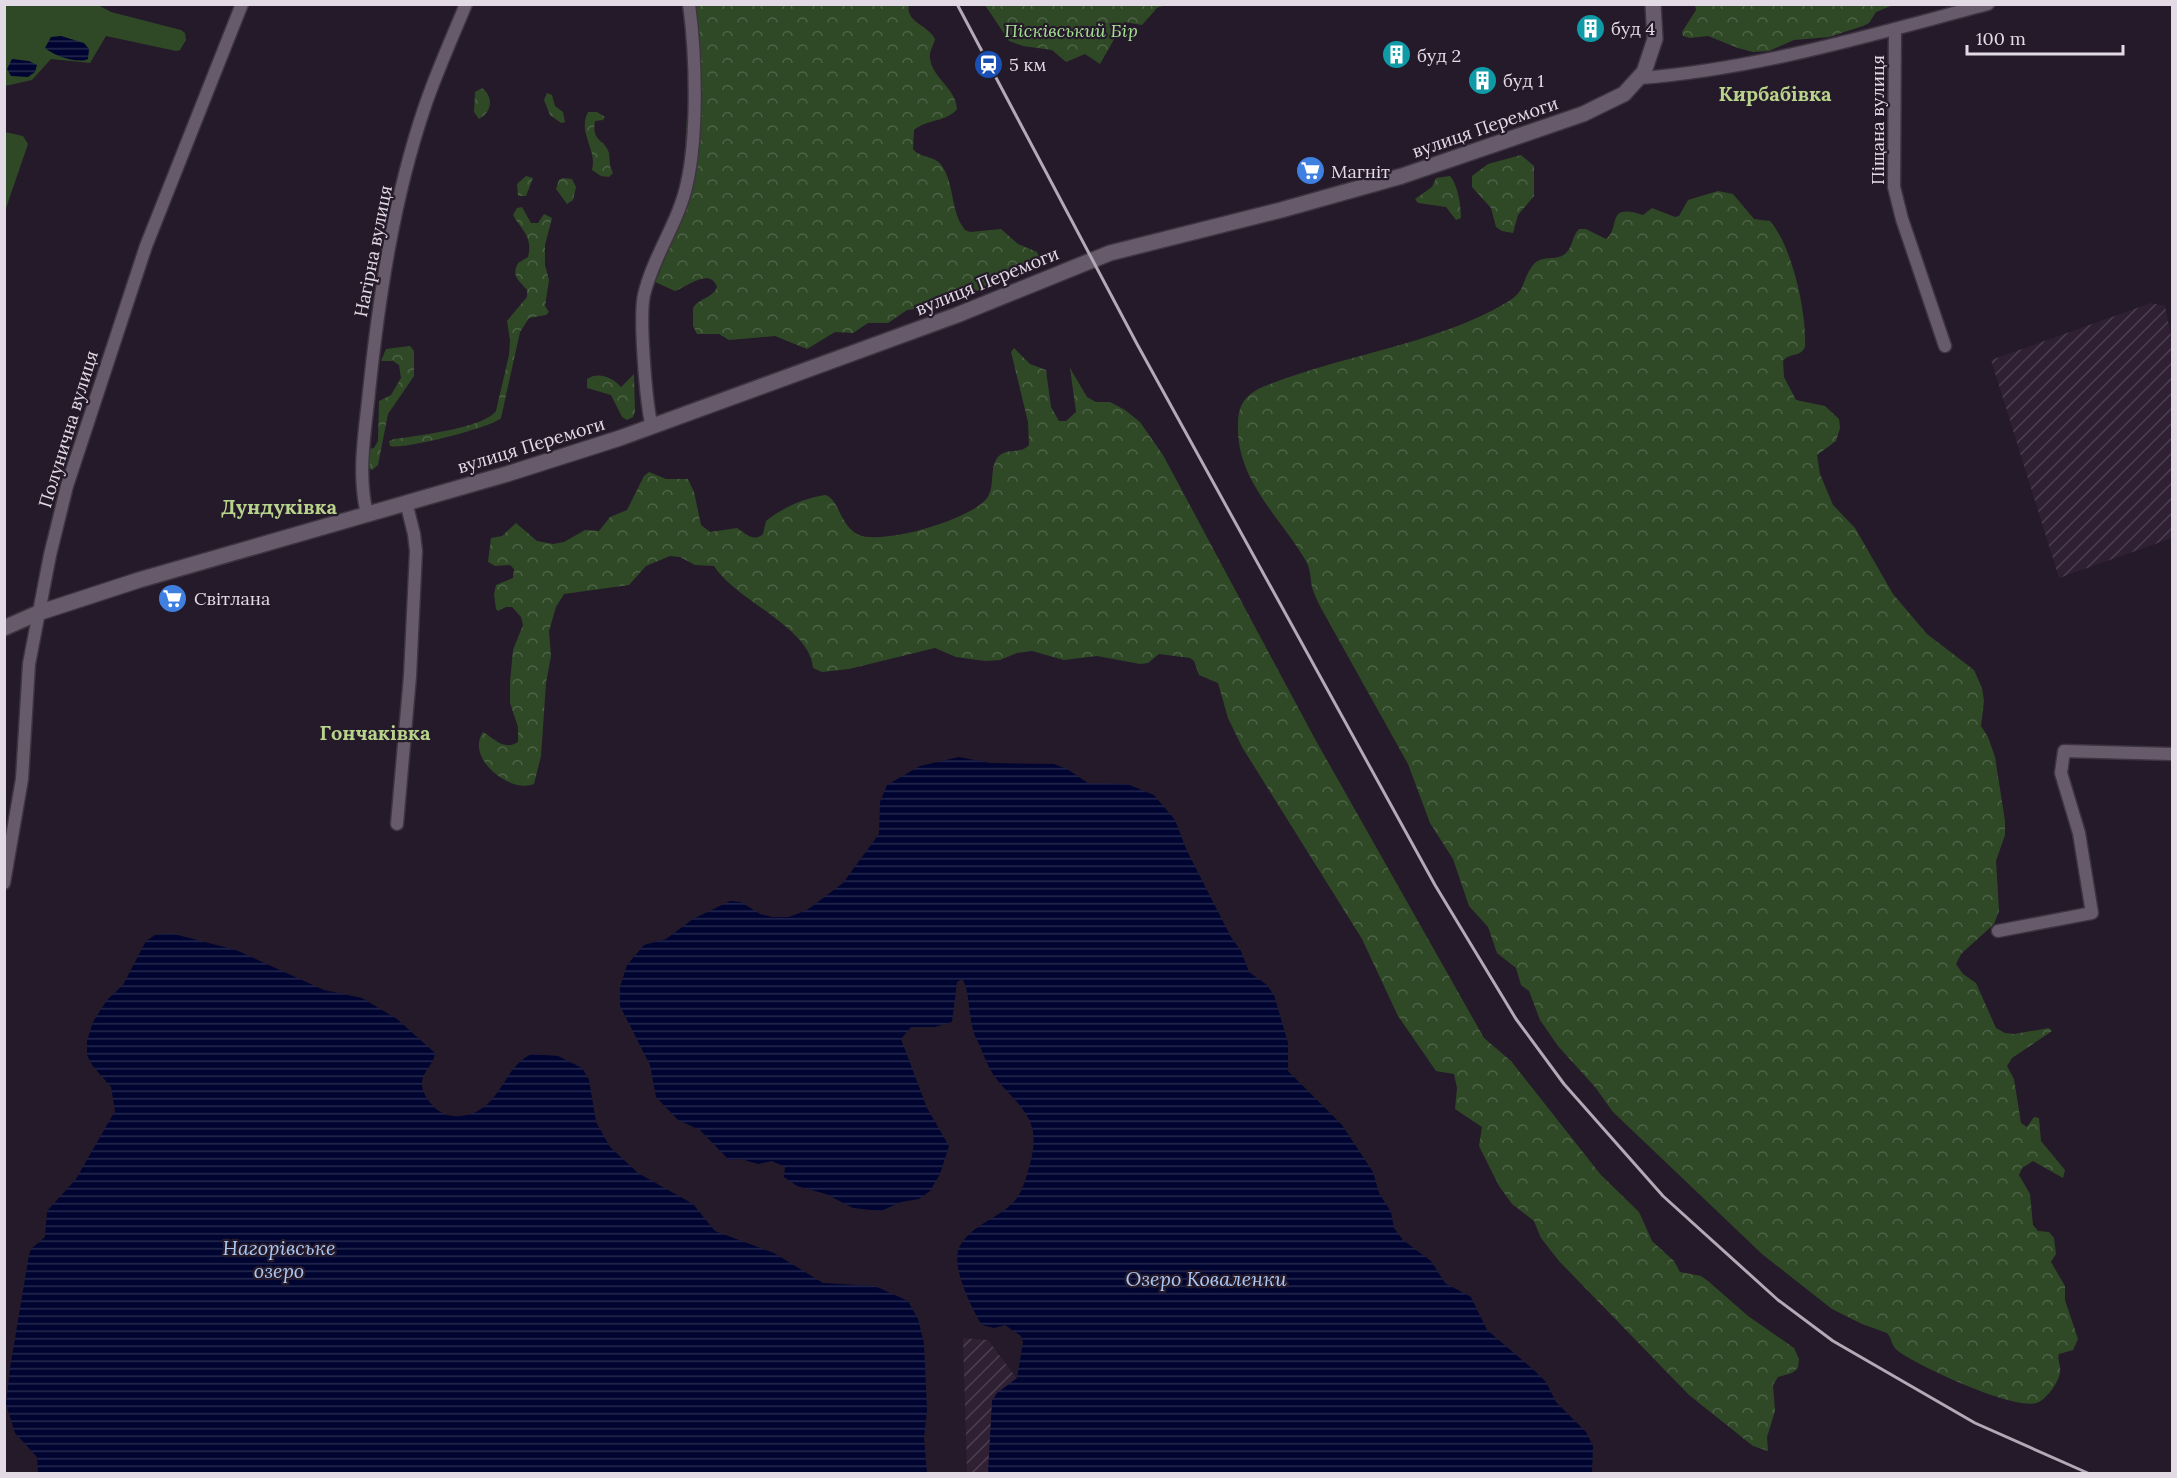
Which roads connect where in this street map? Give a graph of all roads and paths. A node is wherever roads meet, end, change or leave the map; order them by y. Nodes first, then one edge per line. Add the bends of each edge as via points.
1 (242, 4) edge
2 (466, 4) edge
3 (689, 4) edge
4 (1653, 4) edge
5 (1988, 4) edge
6 (1894, 29) junction
7 (1640, 78) junction
8 (1945, 346) dead end
9 (652, 427) junction
10 (406, 502) junction
11 (367, 514) junction
12 (38, 613) junction
13 (4, 628) edge
14 (2172, 754) edge
15 (397, 824) dead end
16 (4, 883) edge
17 (1998, 931) dead end

1 - 12 street, Полунична вулиця via 172,178 102,376 64,496
2 - 11 street, Нагірна вулиця via 424,108 391,240 374,340 361,466
3 - 9 street via 693,108 690,166 683,197 644,296 647,400
4 - 7 street via 1654,44
5 - 6 street
6 - 7 street via 1719,69
6 - 8 street, Піщана вулиця via 1894,188
7 - 9 street, вулиця Перемоги via 1624,94 1538,130 1402,176 1110,253
9 - 10 street, вулиця Перемоги via 518,471
10 - 11 street, вулиця Перемоги
10 - 15 street via 416,551
11 - 12 street, вулиця Перемоги
12 - 13 street, вулиця Перемоги
12 - 16 street, Полунична вулиця via 26,683 21,787
14 - 17 street via 2064,751 2061,773 2079,833 2092,913

